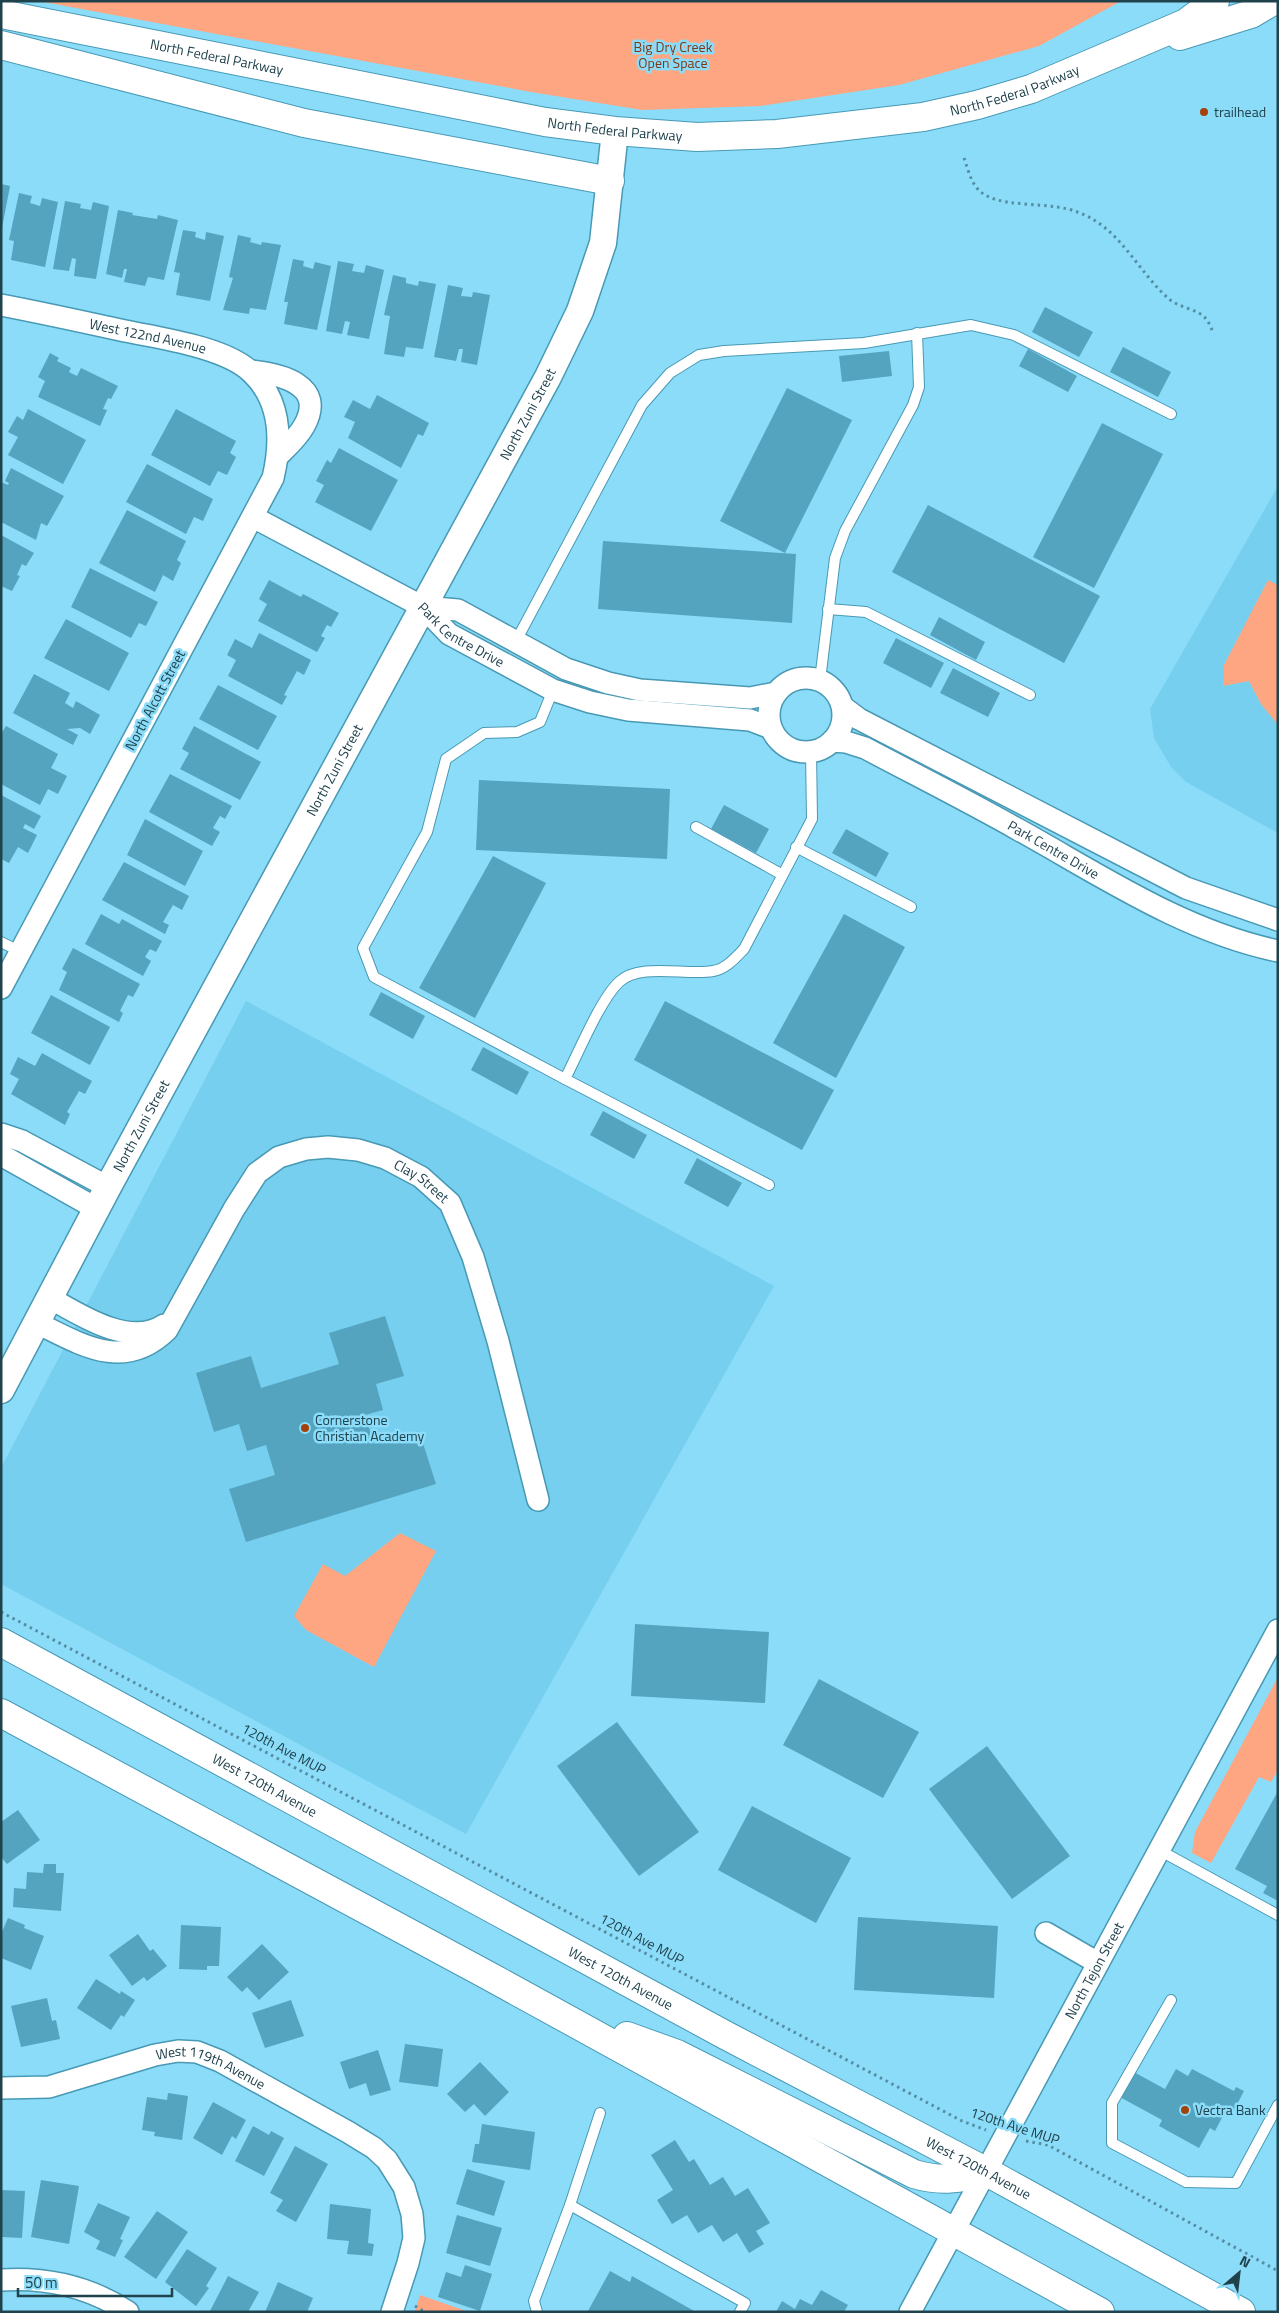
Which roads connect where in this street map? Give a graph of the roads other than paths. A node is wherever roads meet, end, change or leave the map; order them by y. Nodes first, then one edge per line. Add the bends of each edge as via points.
1 (1215, 1) edge
2 (1273, 1) edge
3 (1, 14) edge
4 (1, 45) edge
5 (1111, 56) junction
6 (615, 132) junction
7 (610, 181) junction
8 (1, 305) edge
9 (917, 333) junction
10 (250, 371) junction
11 (273, 404) joint
12 (1171, 414) dead end
13 (278, 456) junction
14 (253, 517) junction
15 (423, 607) junction
16 (828, 610) junction
17 (516, 641) junction
18 (820, 680) junction
19 (553, 690) junction
20 (776, 692) junction
21 (1030, 695) dead end
22 (842, 707) junction
23 (771, 728) junction
24 (832, 741) junction
25 (811, 752) junction
26 (696, 827) dead end
27 (796, 847) junction
28 (782, 874) junction
29 (911, 907) dead end
30 (1278, 920) edge
31 (1, 942) edge
32 (1278, 950) edge
33 (21, 952) junction
34 (1, 988) edge
35 (565, 1079) junction
36 (1, 1134) edge
37 (1, 1155) edge
38 (769, 1185) dead end
39 (102, 1198) junction
40 (50, 1298) junction
41 (175, 1318) junction
42 (37, 1323) junction
43 (1, 1390) edge
44 (538, 1500) dead end
45 (1278, 1630) edge
46 (1, 1642) edge
47 (1, 1713) edge
48 (1159, 1850) junction
49 (1278, 1915) edge
50 (1046, 1933) dead end
51 (1098, 1963) junction
52 (1170, 2000) dead end
53 (549, 2009) junction
54 (1, 2088) edge
55 (1278, 2105) edge
56 (600, 2113) dead end
57 (987, 2172) junction
58 (570, 2205) junction
59 (954, 2230) junction
60 (1, 2280) edge
61 (128, 2312) edge
62 (392, 2312) edge
63 (537, 2312) edge
64 (740, 2312) edge
65 (910, 2312) edge
66 (1100, 2312) edge
67 (1241, 2312) edge

1 - 5 main road, North Federal Parkway via 1186,23
2 - 5 main road via 1251,14
3 - 6 main road, North Federal Parkway via 545,122
4 - 7 main road via 304,123
5 - 6 main road, North Federal Parkway via 1031,89 923,117 777,134 697,137
6 - 7 street, North Zuni Street
7 - 15 street, North Zuni Street via 603,243 580,311 548,377
8 - 10 street, West 122nd Avenue via 166,339 222,354
9 - 12 lane via 971,325 1014,335
9 - 16 lane via 919,387 913,405 845,531 835,558
9 - 17 lane via 864,343 699,355 670,373 642,405
10 - 11 street, West 122nd Avenue
10 - 13 street via 286,378 300,385 308,394 311,404 303,428
11 - 13 street, North Alcott Street via 278,426
13 - 14 street, North Alcott Street via 273,478
14 - 15 street
14 - 33 street, North Alcott Street
15 - 17 street, Park Centre Drive via 458,610
15 - 19 street, Park Centre Drive via 449,634
15 - 39 street, North Zuni Street
16 - 18 lane
16 - 21 lane via 866,612
17 - 20 street, Park Centre Drive via 566,669 640,690 750,698
18 - 20 street via 796,679
18 - 22 street via 838,696
19 - 23 street, Park Centre Drive via 628,710 750,720
19 - 35 lane via 540,722 517,732 484,733 446,759 428,832 364,948 374,977
20 - 23 street via 770,704
22 - 24 street via 843,720
22 - 30 street, Park Centre Drive via 867,723 1186,888
23 - 25 street via 787,746
24 - 25 street
24 - 32 street, Park Centre Drive via 865,748 1126,891 1202,928 1251,945
25 - 27 lane via 812,819
26 - 28 lane
27 - 28 lane
27 - 29 lane
28 - 35 lane via 744,949 729,964 714,971 638,972 620,981 608,996
31 - 33 lane
33 - 34 street, North Alcott Street
35 - 38 lane
36 - 39 street via 22,1141
37 - 39 street
39 - 40 street, North Zuni Street
40 - 41 street via 93,1322 132,1333 146,1333
40 - 42 street, North Zuni Street
41 - 42 street, Clay Street via 158,1338 142,1348 123,1353 88,1346
41 - 44 street, Clay Street via 257,1172 279,1157 306,1149 358,1150 385,1158 420,1177 450,1203 473,1257
42 - 43 street, North Zuni Street
45 - 48 street, North Tejon Street
46 - 57 main road, West 120th Avenue via 727,2036
47 - 53 main road
48 - 49 lane
48 - 51 street, North Tejon Street
50 - 51 street
51 - 57 street, North Tejon Street
52 - 55 lane via 1112,2104 1112,2143 1186,2182 1236,2183
53 - 57 main road via 677,2054 914,2174 932,2180 959,2179
53 - 59 main road
54 - 62 street, West 119th Avenue via 48,2087 155,2055 186,2050 220,2061 348,2132 374,2148 395,2170 412,2214 414,2238
56 - 58 lane
57 - 59 street, North Tejon Street
57 - 67 main road, West 120th Avenue
58 - 63 lane via 534,2301
58 - 64 lane via 744,2303
59 - 65 street, North Tejon Street
59 - 66 main road
60 - 61 street via 38,2280 81,2289

